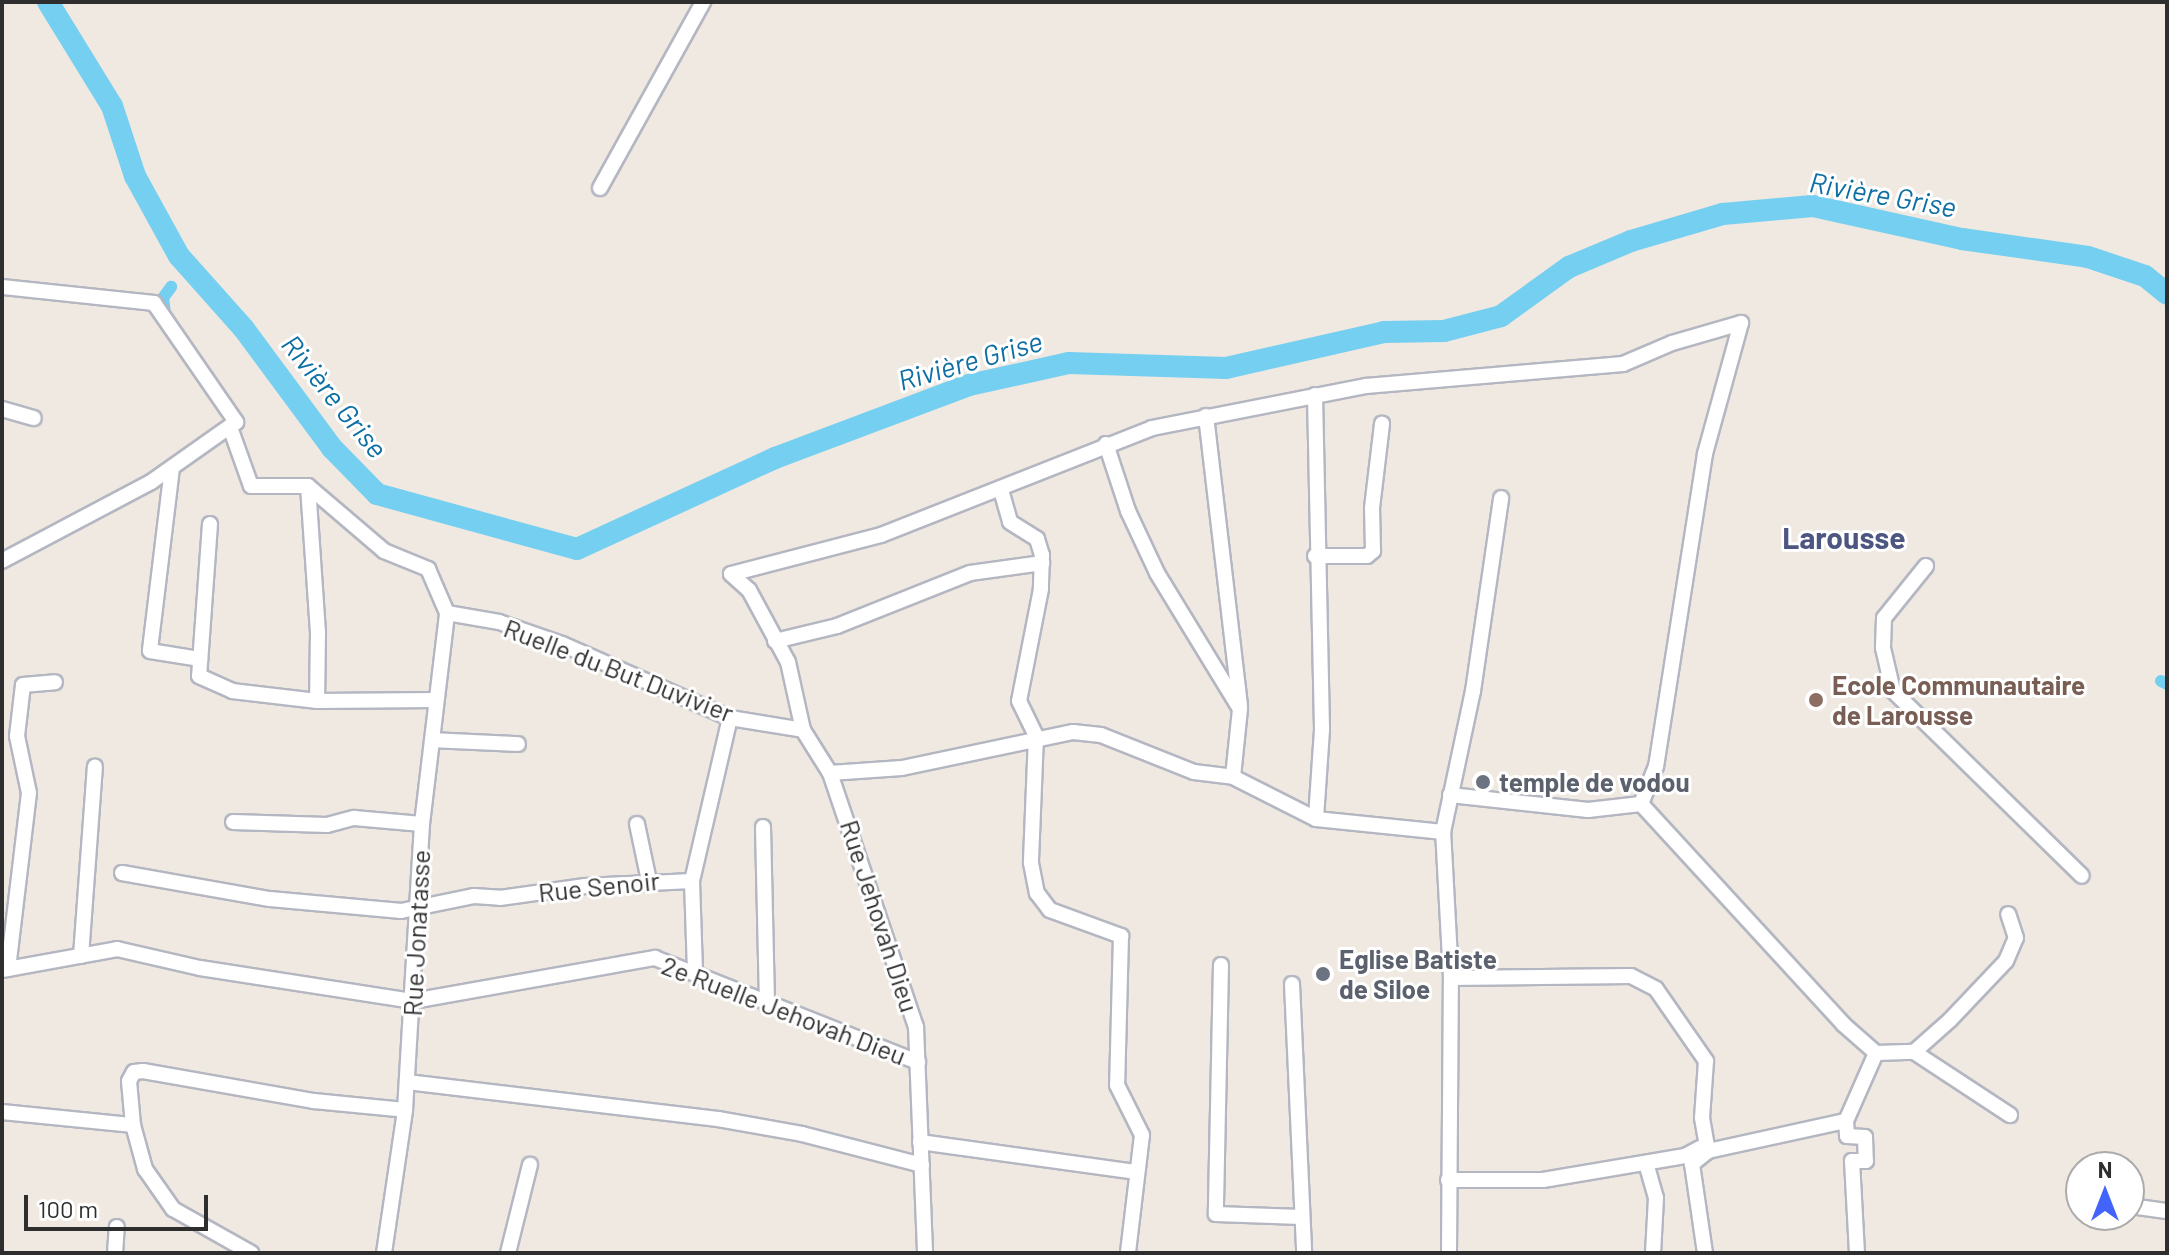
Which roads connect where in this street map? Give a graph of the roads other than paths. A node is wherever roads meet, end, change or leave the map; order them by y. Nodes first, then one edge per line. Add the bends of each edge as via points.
1 (703, 2) edge
2 (600, 188) dead end
3 (2, 287) edge
4 (1315, 395) junction
5 (2, 409) edge
6 (1206, 416) junction
7 (34, 418) dead end
8 (232, 424) junction
9 (1382, 424) dead end
10 (1106, 444) junction
11 (172, 468) junction
12 (308, 486) junction
13 (1001, 490) junction
14 (1501, 498) dead end
15 (210, 524) dead end
16 (1315, 556) junction
17 (2, 561) edge
18 (1042, 563) junction
19 (1926, 566) dead end
20 (447, 613) junction
21 (775, 641) junction
22 (200, 659) junction
23 (55, 682) dead end
24 (436, 700) junction
25 (317, 701) junction
26 (1240, 709) junction
27 (730, 718) junction
28 (803, 730) junction
29 (1036, 736) junction
30 (432, 740) junction
31 (518, 744) dead end
32 (95, 767) dead end
33 (830, 773) junction
34 (1233, 777) junction
35 (1450, 795) junction
36 (1641, 804) junction
37 (1316, 819) junction
38 (233, 822) dead end
39 (422, 824) junction
40 (637, 824) dead end
41 (763, 827) dead end
42 (1443, 832) junction
43 (122, 873) dead end
44 (2082, 876) dead end
45 (649, 881) junction
46 (692, 881) junction
47 (416, 911) junction
48 (2008, 914) dead end
49 (81, 956) junction
50 (1221, 965) dead end
51 (5, 970) edge
52 (695, 973) junction
53 (1451, 978) junction
54 (1292, 984) dead end
55 (413, 1001) junction
56 (767, 1005) junction
57 (1914, 1052) junction
58 (1876, 1053) junction
59 (918, 1062) junction
60 (407, 1082) junction
61 (405, 1110) junction
62 (2, 1112) edge
63 (2010, 1115) dead end
64 (1846, 1121) junction
65 (133, 1125) junction
66 (920, 1142) junction
67 (1708, 1148) junction
68 (1646, 1163) junction
69 (530, 1165) dead end
70 (922, 1165) junction
71 (1137, 1172) junction
72 (1448, 1180) junction
73 (2145, 1208) edge
74 (2167, 1211) edge
75 (1301, 1217) junction
76 (117, 1227) dead end
77 (115, 1253) edge
78 (251, 1253) edge
79 (384, 1253) edge
80 (508, 1253) edge
81 (925, 1253) edge
82 (1128, 1253) edge
83 (1304, 1253) edge
84 (1449, 1253) edge
85 (1653, 1253) edge
86 (1705, 1253) edge
87 (1857, 1253) edge

1 - 2 street
3 - 8 street via 154,303
4 - 6 street
4 - 16 street
4 - 36 street via 1623,364 1741,323 1705,454 1656,766
5 - 7 street
6 - 10 street
6 - 26 street
8 - 11 street
8 - 12 street via 251,486
9 - 16 street via 1373,551 1367,556
10 - 13 street
10 - 26 street via 1128,511 1157,573
11 - 17 street
11 - 22 street via 150,651
12 - 20 street via 384,551 428,569
12 - 25 street
13 - 18 street via 1010,522 1037,539
13 - 21 street via 881,535 731,574 749,590
14 - 35 street via 1473,691
15 - 22 street
16 - 37 street via 1322,730
18 - 21 street via 970,573 837,626
18 - 29 street via 1019,701
19 - 44 street via 1884,618 1883,648 1897,698
20 - 24 street, Rue Jonatasse
20 - 27 street, Ruelle du But Duvivier via 499,622 562,644
21 - 28 street via 788,662
22 - 25 street via 199,676 232,691
23 - 51 street via 23,685 17,736 29,793
24 - 25 street
24 - 30 street, Rue Jonatasse
26 - 34 street
27 - 28 street, Ruelle du But Duvivier
27 - 46 street
28 - 33 street
29 - 33 street via 902,768
29 - 34 street via 1101,735 1194,772
29 - 71 street via 1031,863 1037,893 1050,910 1121,936 1117,1085 1140,1128
30 - 31 street
30 - 39 street, Rue Jonatasse
32 - 49 street
33 - 59 street, Rue Jehovah Dieu via 915,1019
34 - 37 street
35 - 36 street via 1588,810
35 - 42 street
36 - 58 street via 1843,1024
37 - 42 street
38 - 39 street via 327,825 354,818
39 - 47 street, Rue Jonatasse
40 - 45 street
41 - 56 street
42 - 53 street
43 - 47 street, Rue Senoir via 270,899
45 - 46 street, Rue Senoir
45 - 47 street, Rue Senoir via 500,898 474,896
46 - 52 street, Rue Senoir
47 - 55 street, Rue Jonatasse
48 - 57 street via 2016,938 2006,961
49 - 51 street, 2e Ruelle Jehovah Dieu
49 - 55 street, 2e Ruelle Jehovah Dieu via 117,949 200,968
50 - 75 street via 1216,1214
52 - 55 street, 2e Ruelle Jehovah Dieu via 666,960 641,959
52 - 56 street, 2e Ruelle Jehovah Dieu
53 - 67 street via 1631,976 1648,983 1706,1061 1702,1118
53 - 72 street
54 - 75 street
55 - 60 street, Rue Jonatasse
56 - 59 street, 2e Ruelle Jehovah Dieu
57 - 58 street
57 - 63 street
58 - 64 street
59 - 66 street, Rue Jehovah Dieu
60 - 61 street, Rue Jonatasse
60 - 70 street via 718,1119
61 - 65 street via 314,1101 143,1071 134,1072 129,1081
61 - 79 street, Rue Jonatasse
62 - 65 street
64 - 67 street
64 - 87 street via 1847,1136 1865,1137 1866,1161 1852,1161
65 - 78 street via 145,1169 173,1209
66 - 70 street, Rue Jehovah Dieu
66 - 71 street
67 - 68 street
67 - 86 street via 1692,1164
68 - 72 street via 1543,1180
68 - 85 street via 1656,1198
69 - 80 street
70 - 81 street, Rue Jehovah Dieu
71 - 82 street
72 - 84 street
73 - 74 street
75 - 83 street
76 - 77 street

